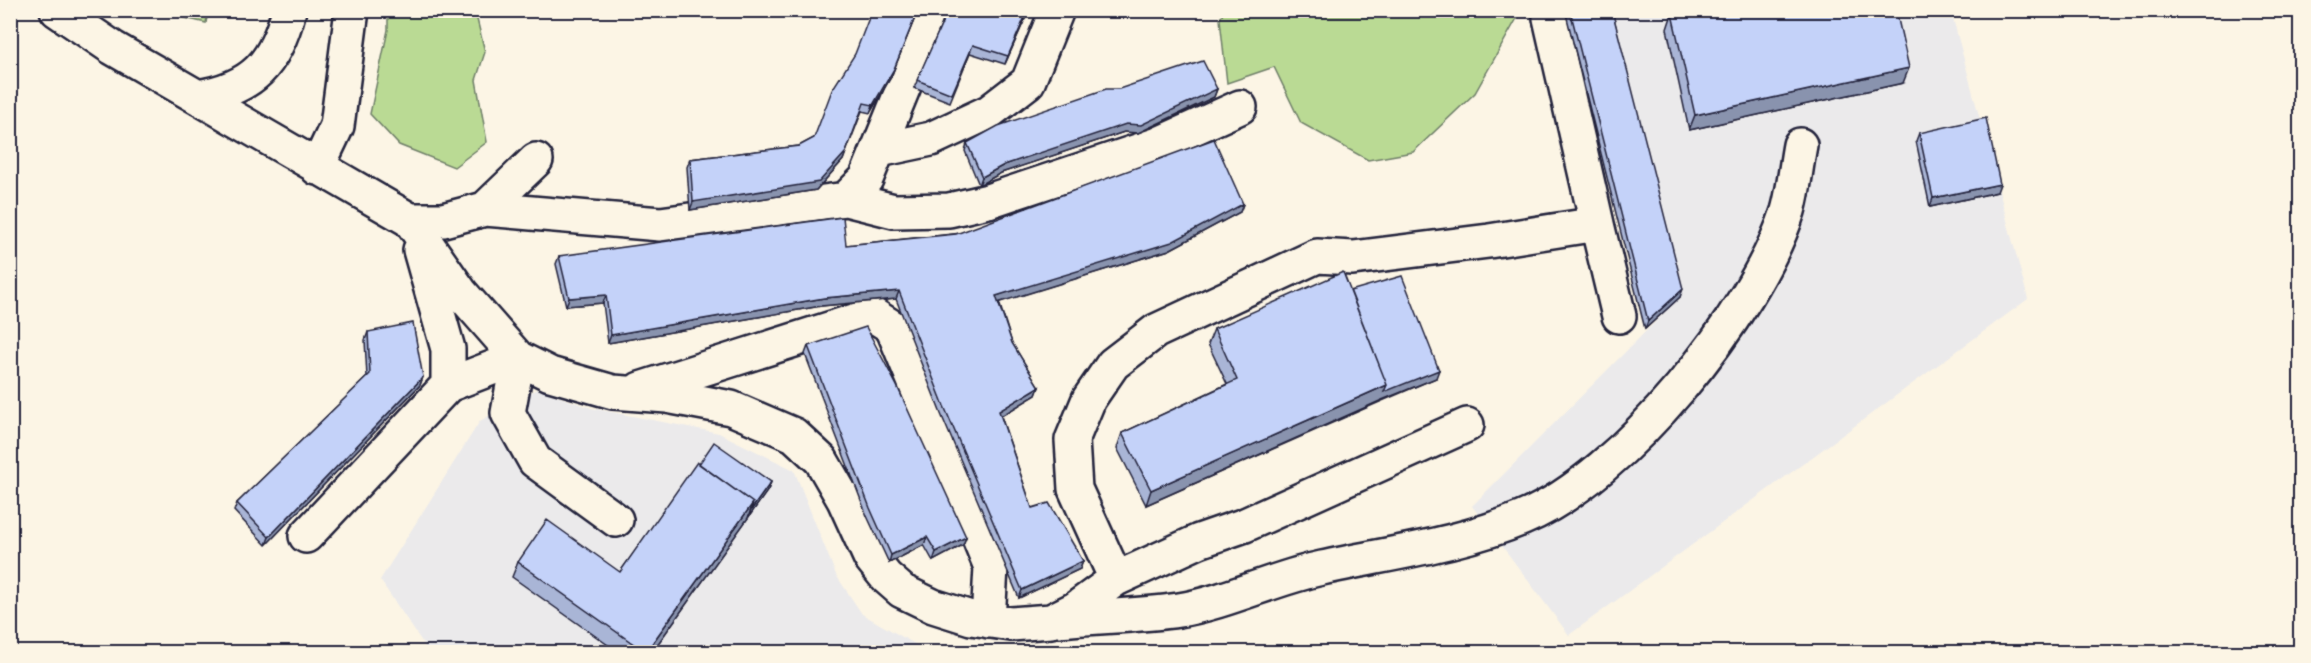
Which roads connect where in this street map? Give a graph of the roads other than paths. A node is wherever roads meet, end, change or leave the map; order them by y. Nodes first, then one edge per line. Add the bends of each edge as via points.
1 (57, 10) edge
2 (289, 10) edge
3 (352, 10) edge
4 (935, 10) edge
5 (1057, 10) edge
6 (1550, 18) dead end
7 (198, 97) junction
8 (1240, 107) dead end
9 (1800, 145) dead end
10 (879, 150) junction
11 (536, 160) dead end
12 (317, 168) junction
13 (846, 199) junction
14 (485, 209) junction
15 (410, 220) junction
16 (1597, 224) junction
17 (1619, 316) dead end
18 (518, 358) junction
19 (448, 385) junction
20 (627, 393) junction
21 (1467, 425) dead end
22 (616, 520) dead end
23 (306, 536) dead end
24 (1116, 579) junction
25 (988, 621) junction
26 (1052, 621) junction

1 - 7 lane
2 - 7 lane via 265,66 225,92
3 - 12 lane via 337,126
4 - 10 lane
5 - 10 lane via 1029,82 989,112 931,139
6 - 16 lane
7 - 12 lane
8 - 13 lane via 1156,145 988,201 948,210 894,211
9 - 26 lane via 1788,210 1734,316 1655,417 1616,455 1560,497 1524,518 1436,546 1320,568 1179,610
10 - 13 lane via 866,179
11 - 14 lane
12 - 15 lane
13 - 14 lane via 660,224
14 - 15 lane via 443,220
15 - 18 lane via 460,293
15 - 19 lane via 448,349
16 - 17 lane
16 - 24 lane via 1353,258 1317,256 1156,331 1113,364 1089,399 1072,440 1075,489
18 - 19 lane
18 - 20 lane via 550,374
18 - 22 lane via 508,413 535,461
19 - 23 lane
20 - 25 lane via 730,408 794,435 821,460 870,557 886,577 902,591 933,606
20 - 25 lane via 873,315 892,327 991,567
21 - 24 lane
24 - 26 lane
25 - 26 lane

